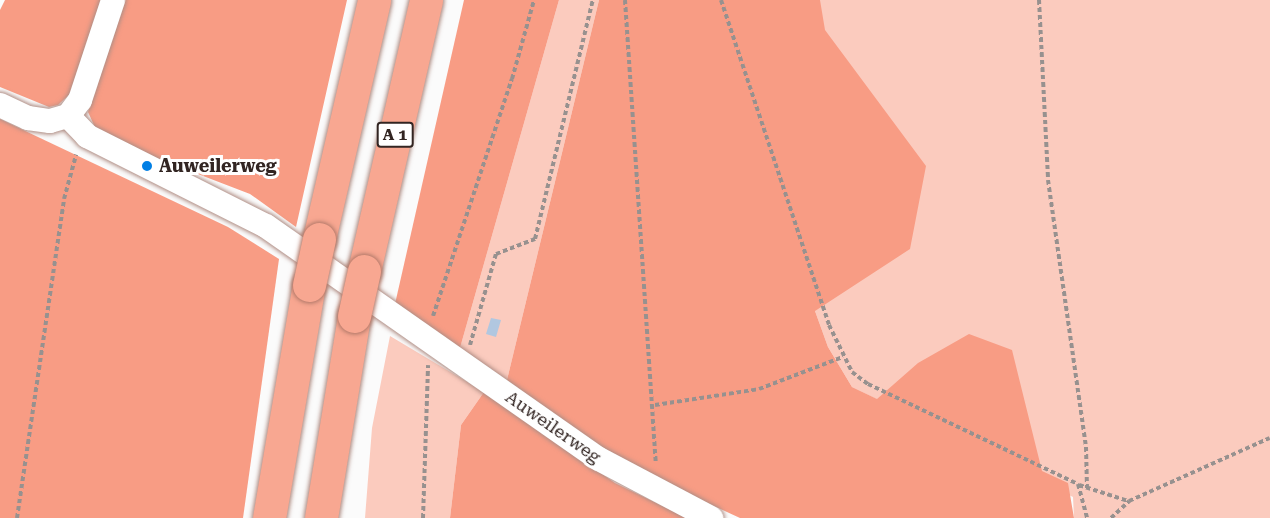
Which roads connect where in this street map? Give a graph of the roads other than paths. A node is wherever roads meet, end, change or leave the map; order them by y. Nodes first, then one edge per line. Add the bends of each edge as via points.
1 (113, 0) edge
2 (374, 0) edge
3 (426, 0) edge
4 (0, 105) edge
5 (68, 116) junction
6 (269, 518) edge
7 (321, 518) edge
8 (711, 518) edge

1 - 5 street via 80,100
2 - 6 highway, bridge via 309,285
3 - 7 highway, A 1, bridge via 354,316
4 - 5 street via 28,118 50,121
5 - 8 street, Auweilerweg via 87,136 266,226 599,459

